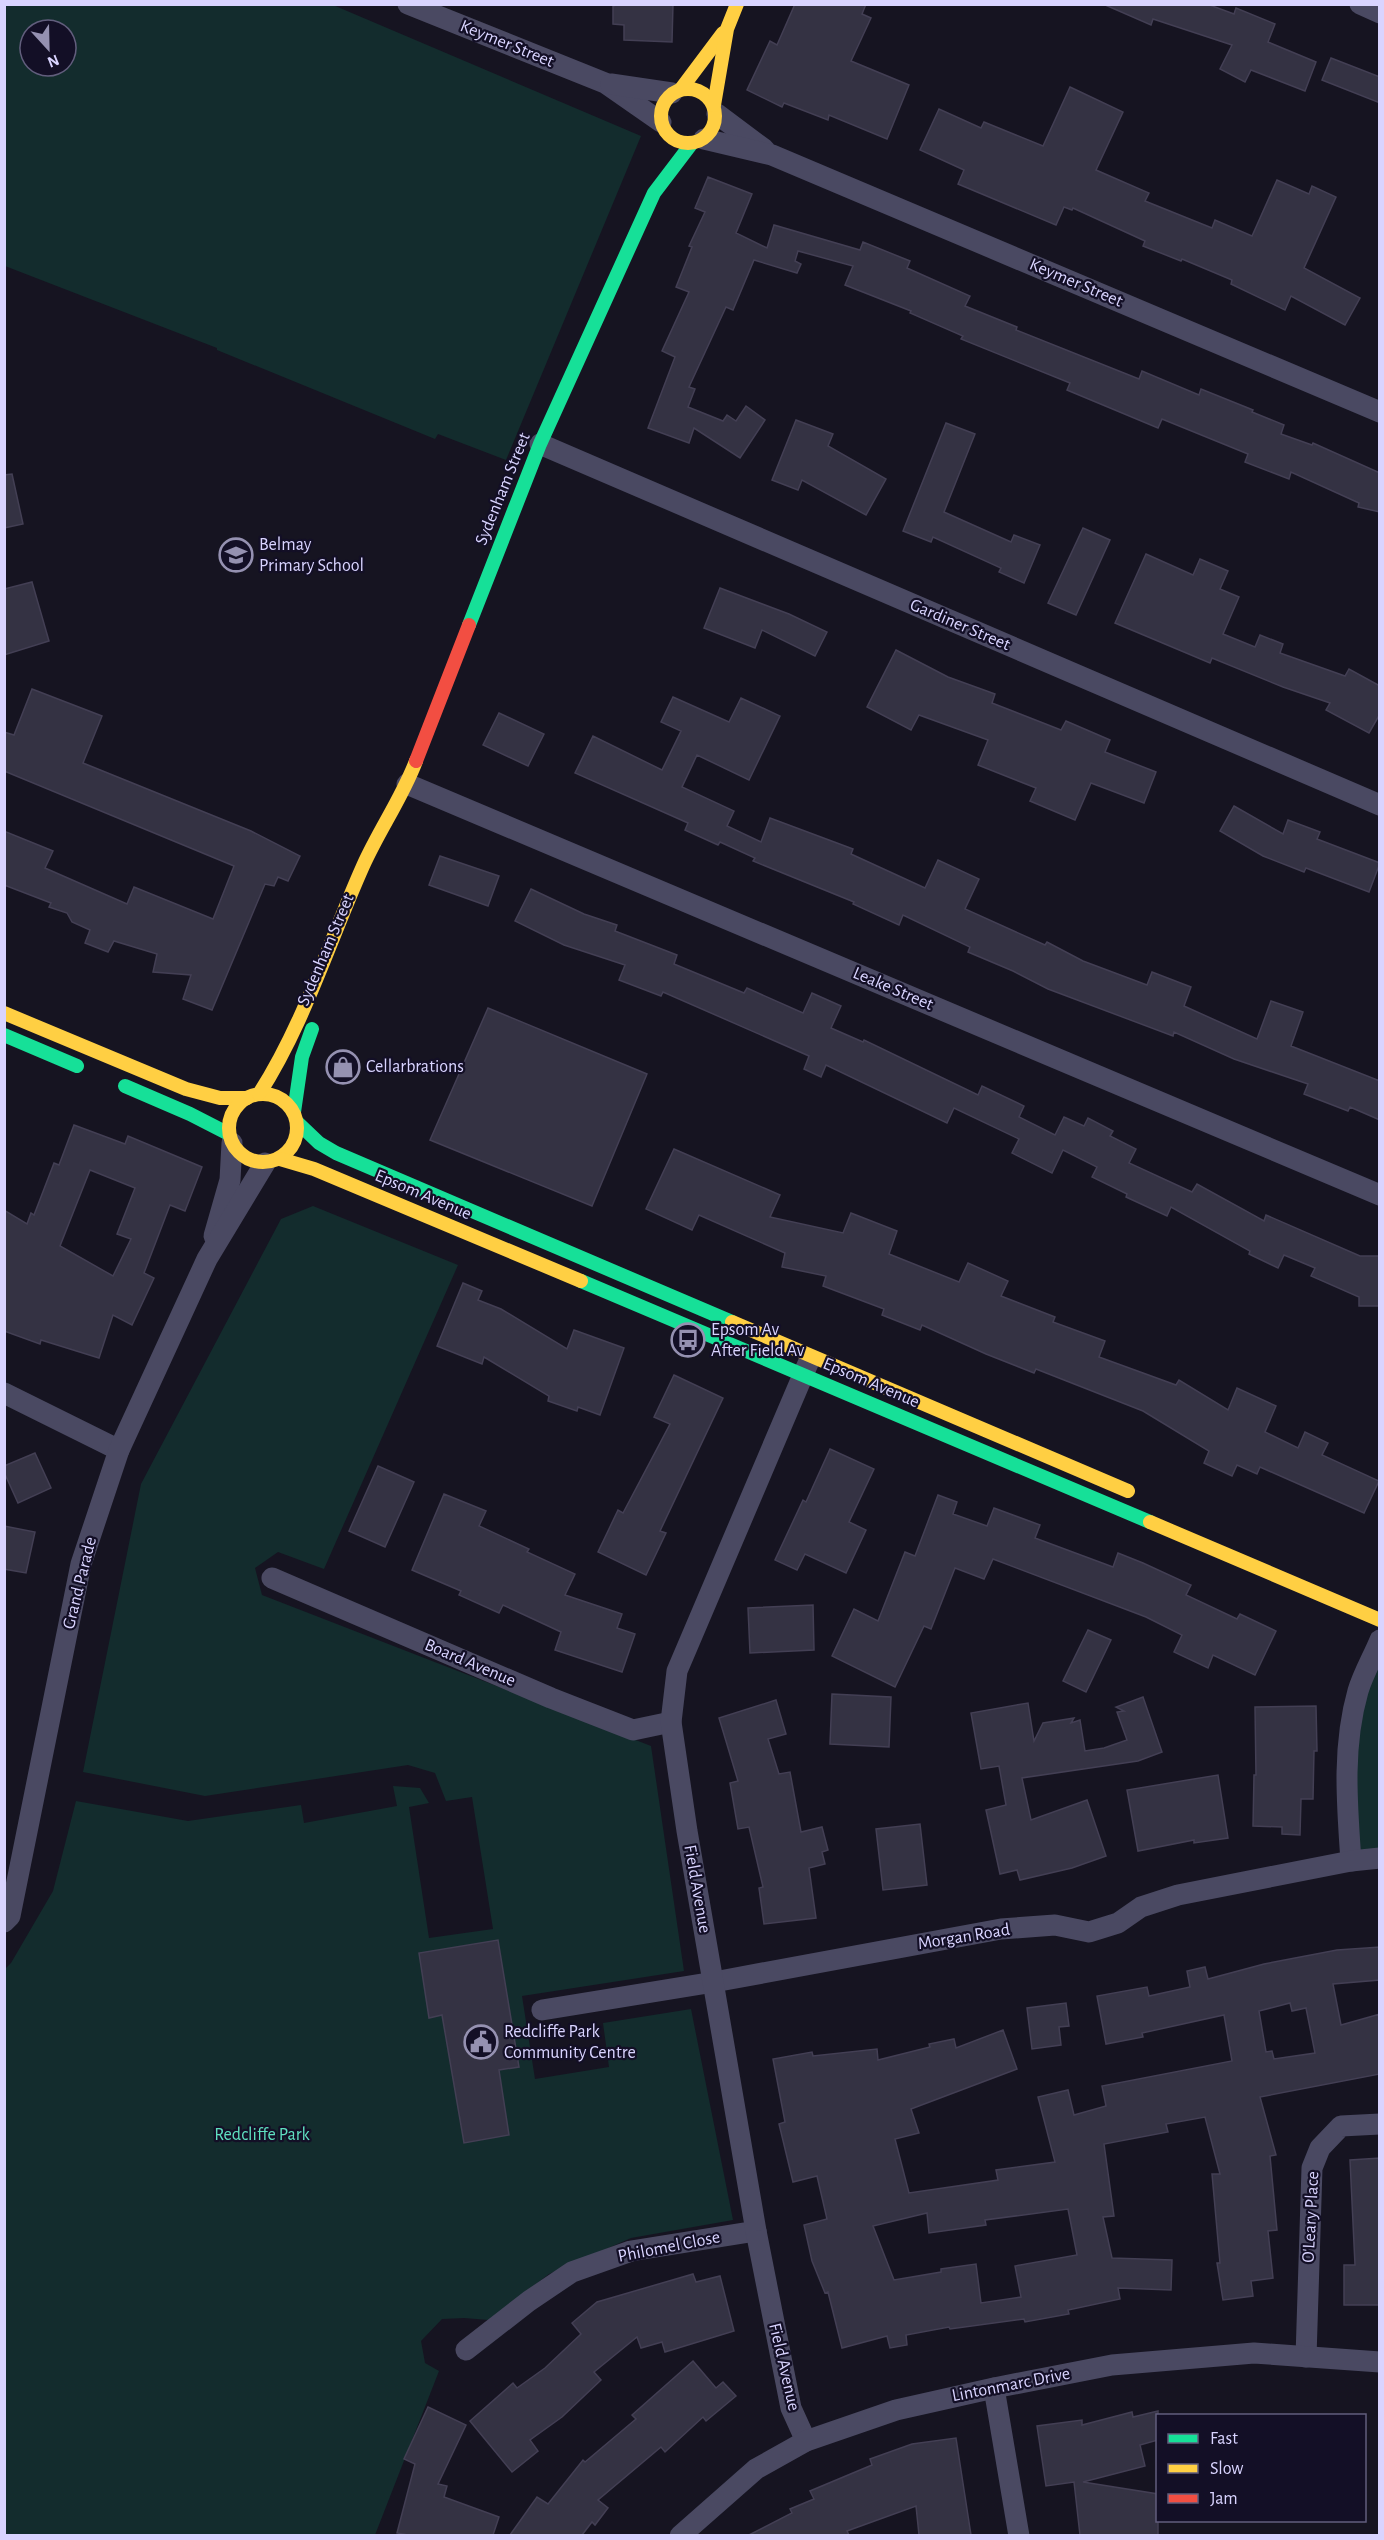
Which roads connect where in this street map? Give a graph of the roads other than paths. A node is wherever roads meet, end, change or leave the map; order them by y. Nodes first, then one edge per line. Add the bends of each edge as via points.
1 (408, 4) edge
2 (737, 4) edge
3 (1360, 4) edge
4 (1380, 13) edge
5 (726, 29) junction
6 (605, 83) junction
7 (676, 91) junction
8 (716, 110) junction
9 (663, 127) junction
10 (698, 141) junction
11 (772, 155) junction
12 (654, 193) junction
13 (1380, 412) edge
14 (540, 444) junction
15 (403, 793) junction
16 (1380, 805) edge
17 (383, 859) dead end
18 (319, 1012) dead end
19 (4, 1013) edge
20 (4, 1035) edge
21 (92, 1072) dead end
22 (113, 1081) dead end
23 (253, 1096) junction
24 (296, 1117) junction
25 (231, 1139) junction
26 (272, 1161) junction
27 (1380, 1195) edge
28 (207, 1259) junction
29 (808, 1364) junction
30 (4, 1393) edge
31 (119, 1450) junction
32 (1139, 1496) dead end
33 (272, 1578) dead end
34 (1380, 1620) edge
35 (1380, 1640) edge
36 (670, 1722) junction
37 (1380, 1858) edge
38 (1352, 1861) junction
39 (4, 1922) edge
40 (714, 1982) junction
41 (542, 2010) dead end
42 (1380, 2124) edge
43 (756, 2231) junction
44 (466, 2350) dead end
45 (1306, 2357) junction
46 (1380, 2362) edge
47 (994, 2388) junction
48 (806, 2441) junction
49 (680, 2535) edge
50 (1019, 2535) edge

1 - 6 street, Keymer Street
2 - 5 street
3 - 4 street
5 - 7 street
5 - 8 street
6 - 7 street, Keymer Street
6 - 9 street, Keymer Street
7 - 8 street via 698,90 708,96
7 - 9 street via 662,108
8 - 10 street via 714,128
8 - 11 street, Keymer Street
9 - 10 street via 676,141
9 - 12 street, Sydenham Street
10 - 11 street, Keymer Street
10 - 12 street, Sydenham Street
11 - 13 street, Keymer Street
12 - 14 street, Sydenham Street
14 - 15 street, Sydenham Street
14 - 16 street, Gardiner Street
15 - 17 street, Sydenham Street
15 - 23 street, Sydenham Street via 364,864 281,1060
15 - 27 street, Leake Street
18 - 24 street, Sydenham Street via 305,1044
19 - 23 street via 186,1089 220,1098
20 - 21 street
22 - 25 street via 190,1114
23 - 24 street via 279,1097
23 - 25 street via 240,1103 231,1117
24 - 26 street via 295,1144
24 - 29 street, Epsom Avenue via 320,1143 336,1153
25 - 26 street via 249,1160
25 - 28 street, Grand Parade via 230,1180
26 - 28 street, Grand Parade
26 - 29 street, Epsom Avenue via 314,1169
28 - 31 street, Grand Parade
29 - 32 street, Epsom Avenue
29 - 34 street, Epsom Avenue
29 - 36 street, Field Avenue via 677,1671
30 - 31 street
31 - 39 street, Grand Parade via 81,1564 10,1916
33 - 36 street, Board Avenue via 633,1730
35 - 38 street via 1359,1690 1348,1744 1346,1786
36 - 40 street, Field Avenue
37 - 38 street, Morgan Road
38 - 40 street, Morgan Road via 1178,1895 1141,1907 1118,1923 1089,1932 1055,1925 1001,1929
40 - 41 street, Morgan Road
40 - 43 street, Field Avenue
42 - 45 street, O'Leary Place via 1341,2126 1320,2148 1312,2168
43 - 44 street, Philomel Close via 631,2252 572,2272
43 - 48 street, Field Avenue via 791,2408
45 - 46 street, Lintonmarc Drive
45 - 47 street, Lintonmarc Drive via 1254,2353 1112,2365
47 - 48 street, Lintonmarc Drive via 896,2410
47 - 50 street
48 - 49 street, Lintonmarc Drive via 756,2469

